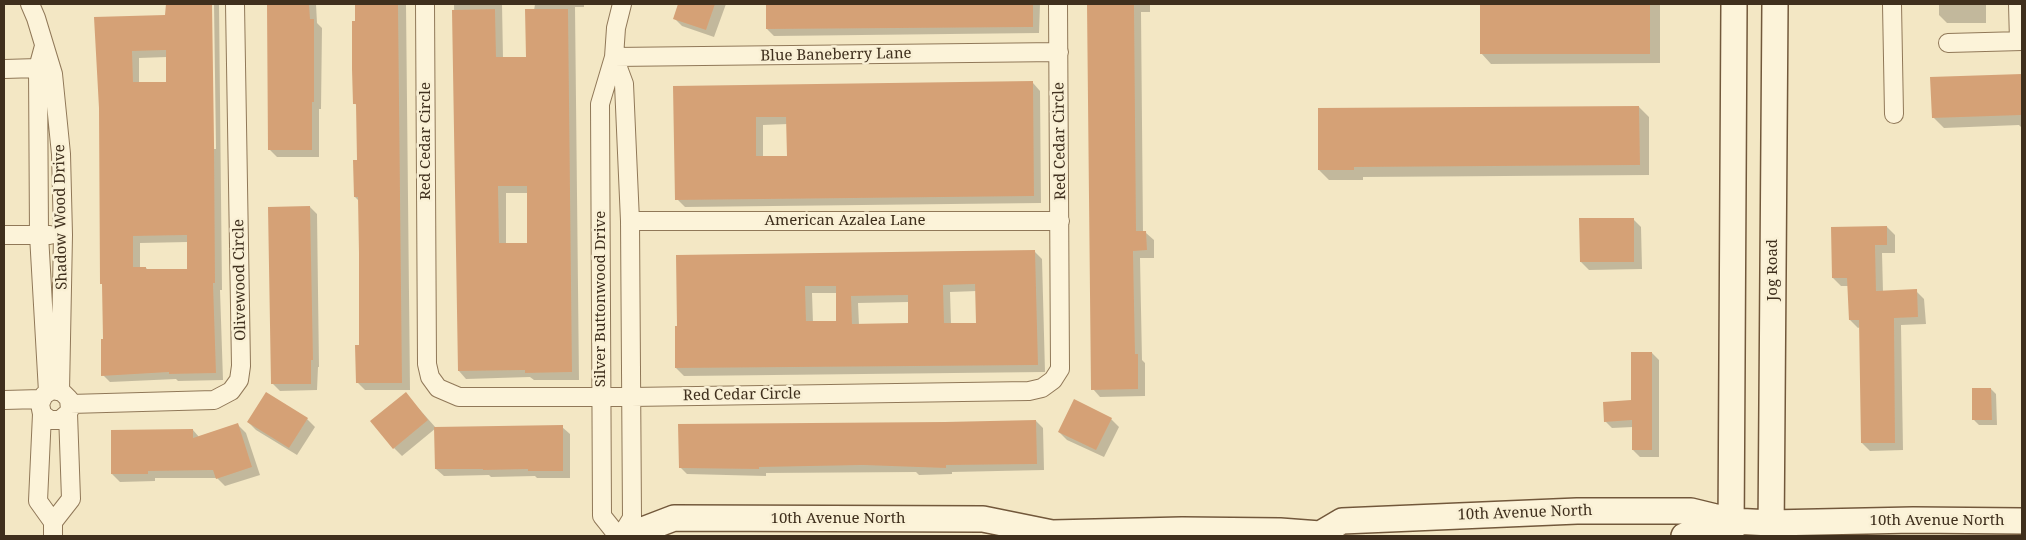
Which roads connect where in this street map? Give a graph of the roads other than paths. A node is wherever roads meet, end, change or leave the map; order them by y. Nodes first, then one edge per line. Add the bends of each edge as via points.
1 (30, 4) edge
2 (235, 4) edge
3 (425, 4) edge
4 (622, 4) edge
5 (1058, 4) edge
6 (1734, 4) edge
7 (1775, 4) edge
8 (1892, 4) edge
9 (2018, 4) edge
10 (2020, 40) edge
11 (1948, 43) dead end
12 (44, 45) junction
13 (1059, 52) junction
14 (614, 57) junction
15 (38, 68) junction
16 (4, 69) edge
17 (1894, 114) dead end
18 (630, 221) junction
19 (1060, 221) junction
20 (4, 235) edge
21 (39, 235) junction
22 (63, 235) junction
23 (601, 397) junction
24 (631, 397) junction
25 (4, 400) edge
26 (55, 402) junction
27 (2022, 521) edge
28 (53, 529) edge
29 (1732, 529) edge
30 (1771, 530) edge
31 (1047, 535) edge
32 (1322, 535) edge
33 (620, 536) edge
34 (626, 536) edge
35 (1684, 536) edge

1 - 12 street, Shadow Wood Drive
2 - 26 street, Olivewood Circle via 239,380 231,391 214,400
3 - 23 street, Red Cedar Circle via 430,377 438,388 458,397
4 - 14 street, Silver Buttonwood Drive
5 - 13 street, Red Cedar Circle
6 - 29 street
7 - 30 street, Jog Road
8 - 17 street
9 - 10 street
10 - 11 street
12 - 15 street, Shadow Wood Drive
12 - 22 street, Shadow Wood Drive via 53,74 61,154
13 - 14 street, Blue Baneberry Lane
13 - 19 street, Red Cedar Circle
14 - 18 street, Silver Buttonwood Drive via 624,84
14 - 23 street, Silver Buttonwood Drive via 600,104
15 - 16 street
15 - 21 street, Shadow Wood Drive
18 - 19 street, American Azalea Lane
18 - 24 street, Silver Buttonwood Drive
19 - 24 street, Red Cedar Circle via 1060,368 1053,380 1042,388 1029,391
20 - 21 street
21 - 22 street
21 - 26 street, Shadow Wood Drive
22 - 26 street, Shadow Wood Drive
23 - 24 street, Red Cedar Circle
23 - 33 street, Silver Buttonwood Drive via 602,516
24 - 33 street, Silver Buttonwood Drive via 632,518
25 - 26 street, Olivewood Circle
26 - 28 street via 38,501
26 - 28 street, Shadow Wood Drive via 71,499
27 - 30 street, 10th Avenue North via 1913,520
29 - 30 street, 10th Avenue North
29 - 32 street, 10th Avenue North via 1691,512 1549,512 1342,521
29 - 35 street, 10th Avenue North
31 - 32 street, 10th Avenue North via 1192,530
31 - 34 street, 10th Avenue North via 983,519 674,518

